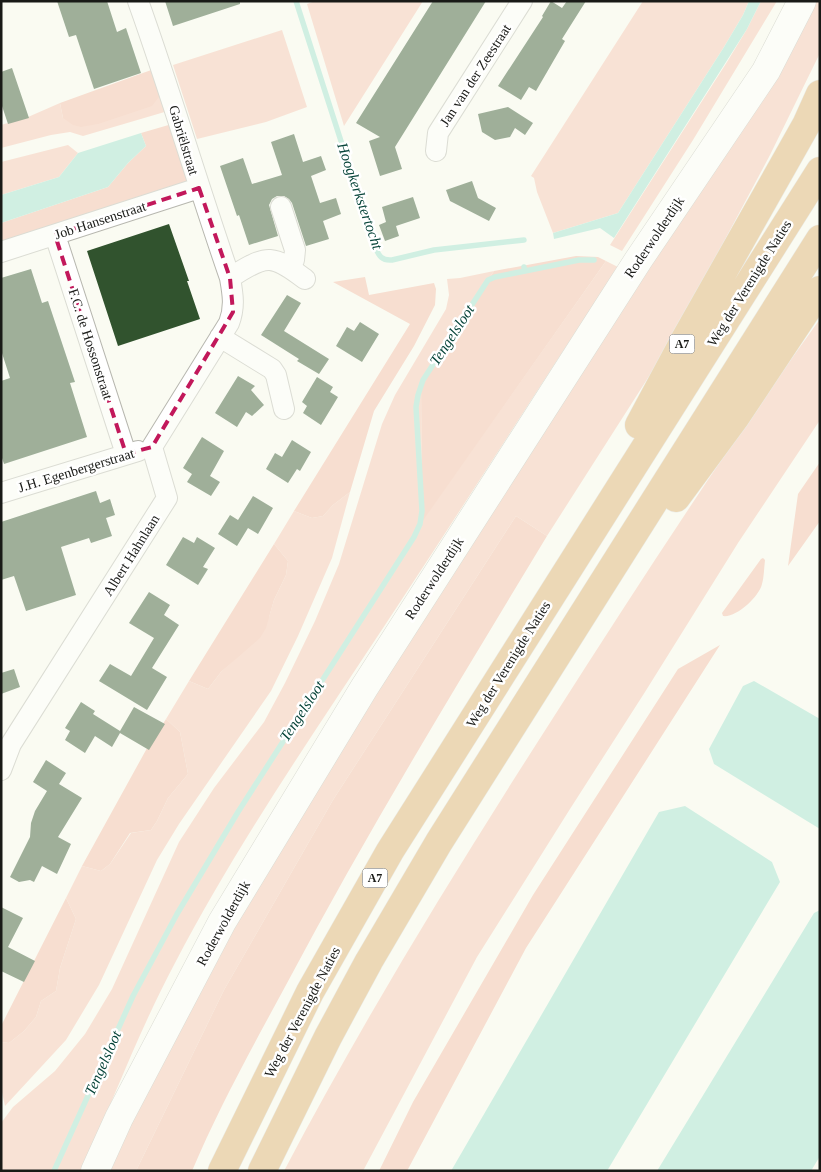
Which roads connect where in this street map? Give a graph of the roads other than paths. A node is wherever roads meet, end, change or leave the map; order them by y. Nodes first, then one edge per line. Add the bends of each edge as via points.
1 (138, 1) edge
2 (522, 1) edge
3 (802, 1) edge
4 (820, 94) edge
5 (436, 152) dead end
6 (820, 171) edge
7 (199, 188) junction
8 (281, 207) dead end
9 (55, 234) junction
10 (820, 239) edge
11 (1, 252) edge
12 (288, 267) junction
13 (230, 278) junction
14 (305, 279) dead end
15 (820, 290) edge
16 (220, 337) junction
17 (284, 409) dead end
18 (152, 447) junction
19 (126, 454) junction
20 (1, 493) edge
21 (550, 597) junction
22 (540, 683) junction
23 (1, 770) edge
24 (94, 1171) edge
25 (222, 1171) edge
26 (262, 1171) edge

1 - 7 street, Gabriëlstraat via 162,66
2 - 5 street, Jan van der Zeestraat via 438,133
3 - 24 street, Roderwolderdijk via 766,71 639,259 380,663 222,922
4 - 21 highway, A7 via 806,125 684,341
6 - 21 highway, Weg der Verenigde Naties / A7
7 - 9 street, Job Hansenstraat
7 - 13 street, Gabriëlstraat
8 - 12 street via 295,250 294,260
9 - 11 street, Job Hansenstraat
9 - 19 street, F.C. de Hossonstraat
10 - 22 highway
12 - 13 street via 269,260 246,267
12 - 14 street
13 - 16 street via 233,312
15 - 22 highway via 735,418
16 - 17 street via 272,369
16 - 18 street
18 - 19 street, J.H. Egenbergerstraat
18 - 23 street, Albert Hahnlaan via 167,498 11,744
19 - 20 street, J.H. Egenbergerstraat
21 - 25 highway, Weg der Verenigde Naties / A7 via 390,851 314,983
22 - 26 highway via 368,961

